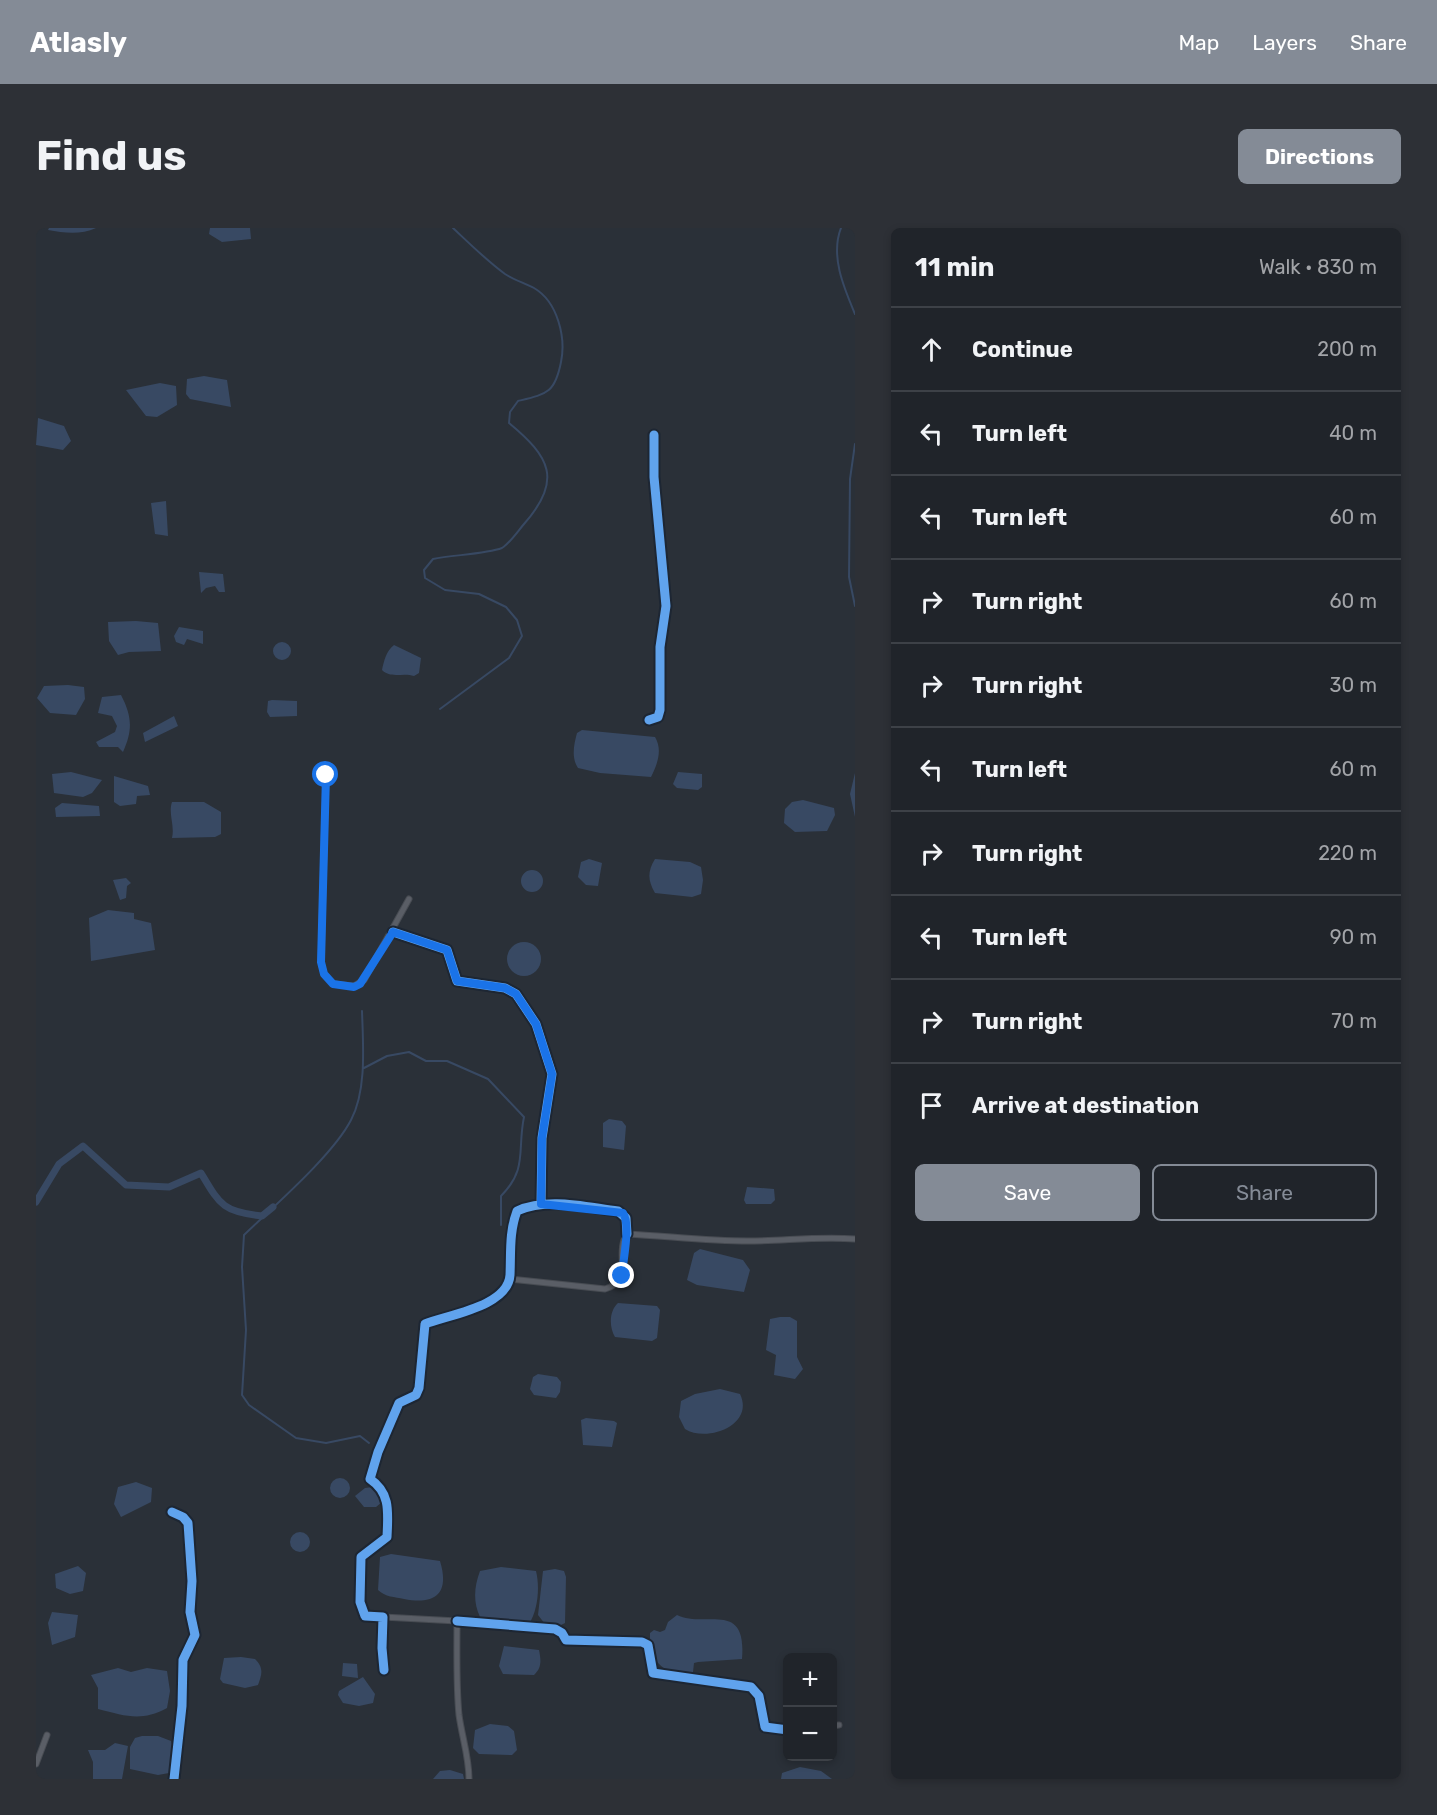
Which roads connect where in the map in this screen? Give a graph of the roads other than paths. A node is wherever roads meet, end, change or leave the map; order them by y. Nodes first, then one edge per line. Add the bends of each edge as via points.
1 (654, 435) dead end
2 (649, 720) dead end
3 (326, 775) dead end
4 (409, 899) dead end
5 (393, 932) junction
6 (541, 1204) junction
7 (627, 1234) junction
8 (855, 1239) edge
9 (510, 1279) junction
10 (172, 1512) dead end
11 (383, 1617) junction
12 (457, 1621) junction
13 (384, 1670) dead end
14 (783, 1729) edge
15 (47, 1735) dead end
16 (36, 1764) edge
17 (174, 1779) edge
18 (469, 1779) edge

1 - 2 street via 666,606 660,647 660,710 658,717
3 - 5 street via 321,962 324,974 333,984 360,984
4 - 5 street
5 - 6 street via 447,950 457,981 505,988 516,994 536,1024 552,1074 542,1138
6 - 7 street via 623,1213
6 - 9 street via 517,1210 511,1227
7 - 8 street via 700,1241
7 - 9 street via 622,1276 613,1287
9 - 11 street via 504,1290 470,1312 425,1324 419,1388 416,1395 399,1403 370,1479 382,1487 385,1497 387,1537 361,1557 360,1602 365,1616
10 - 17 street via 188,1524 190,1612 195,1635 183,1660
11 - 12 street
11 - 13 street
12 - 14 street via 555,1629 566,1640 642,1642 648,1645 653,1673 750,1687 759,1696 765,1727
12 - 18 street via 459,1711
15 - 16 street

